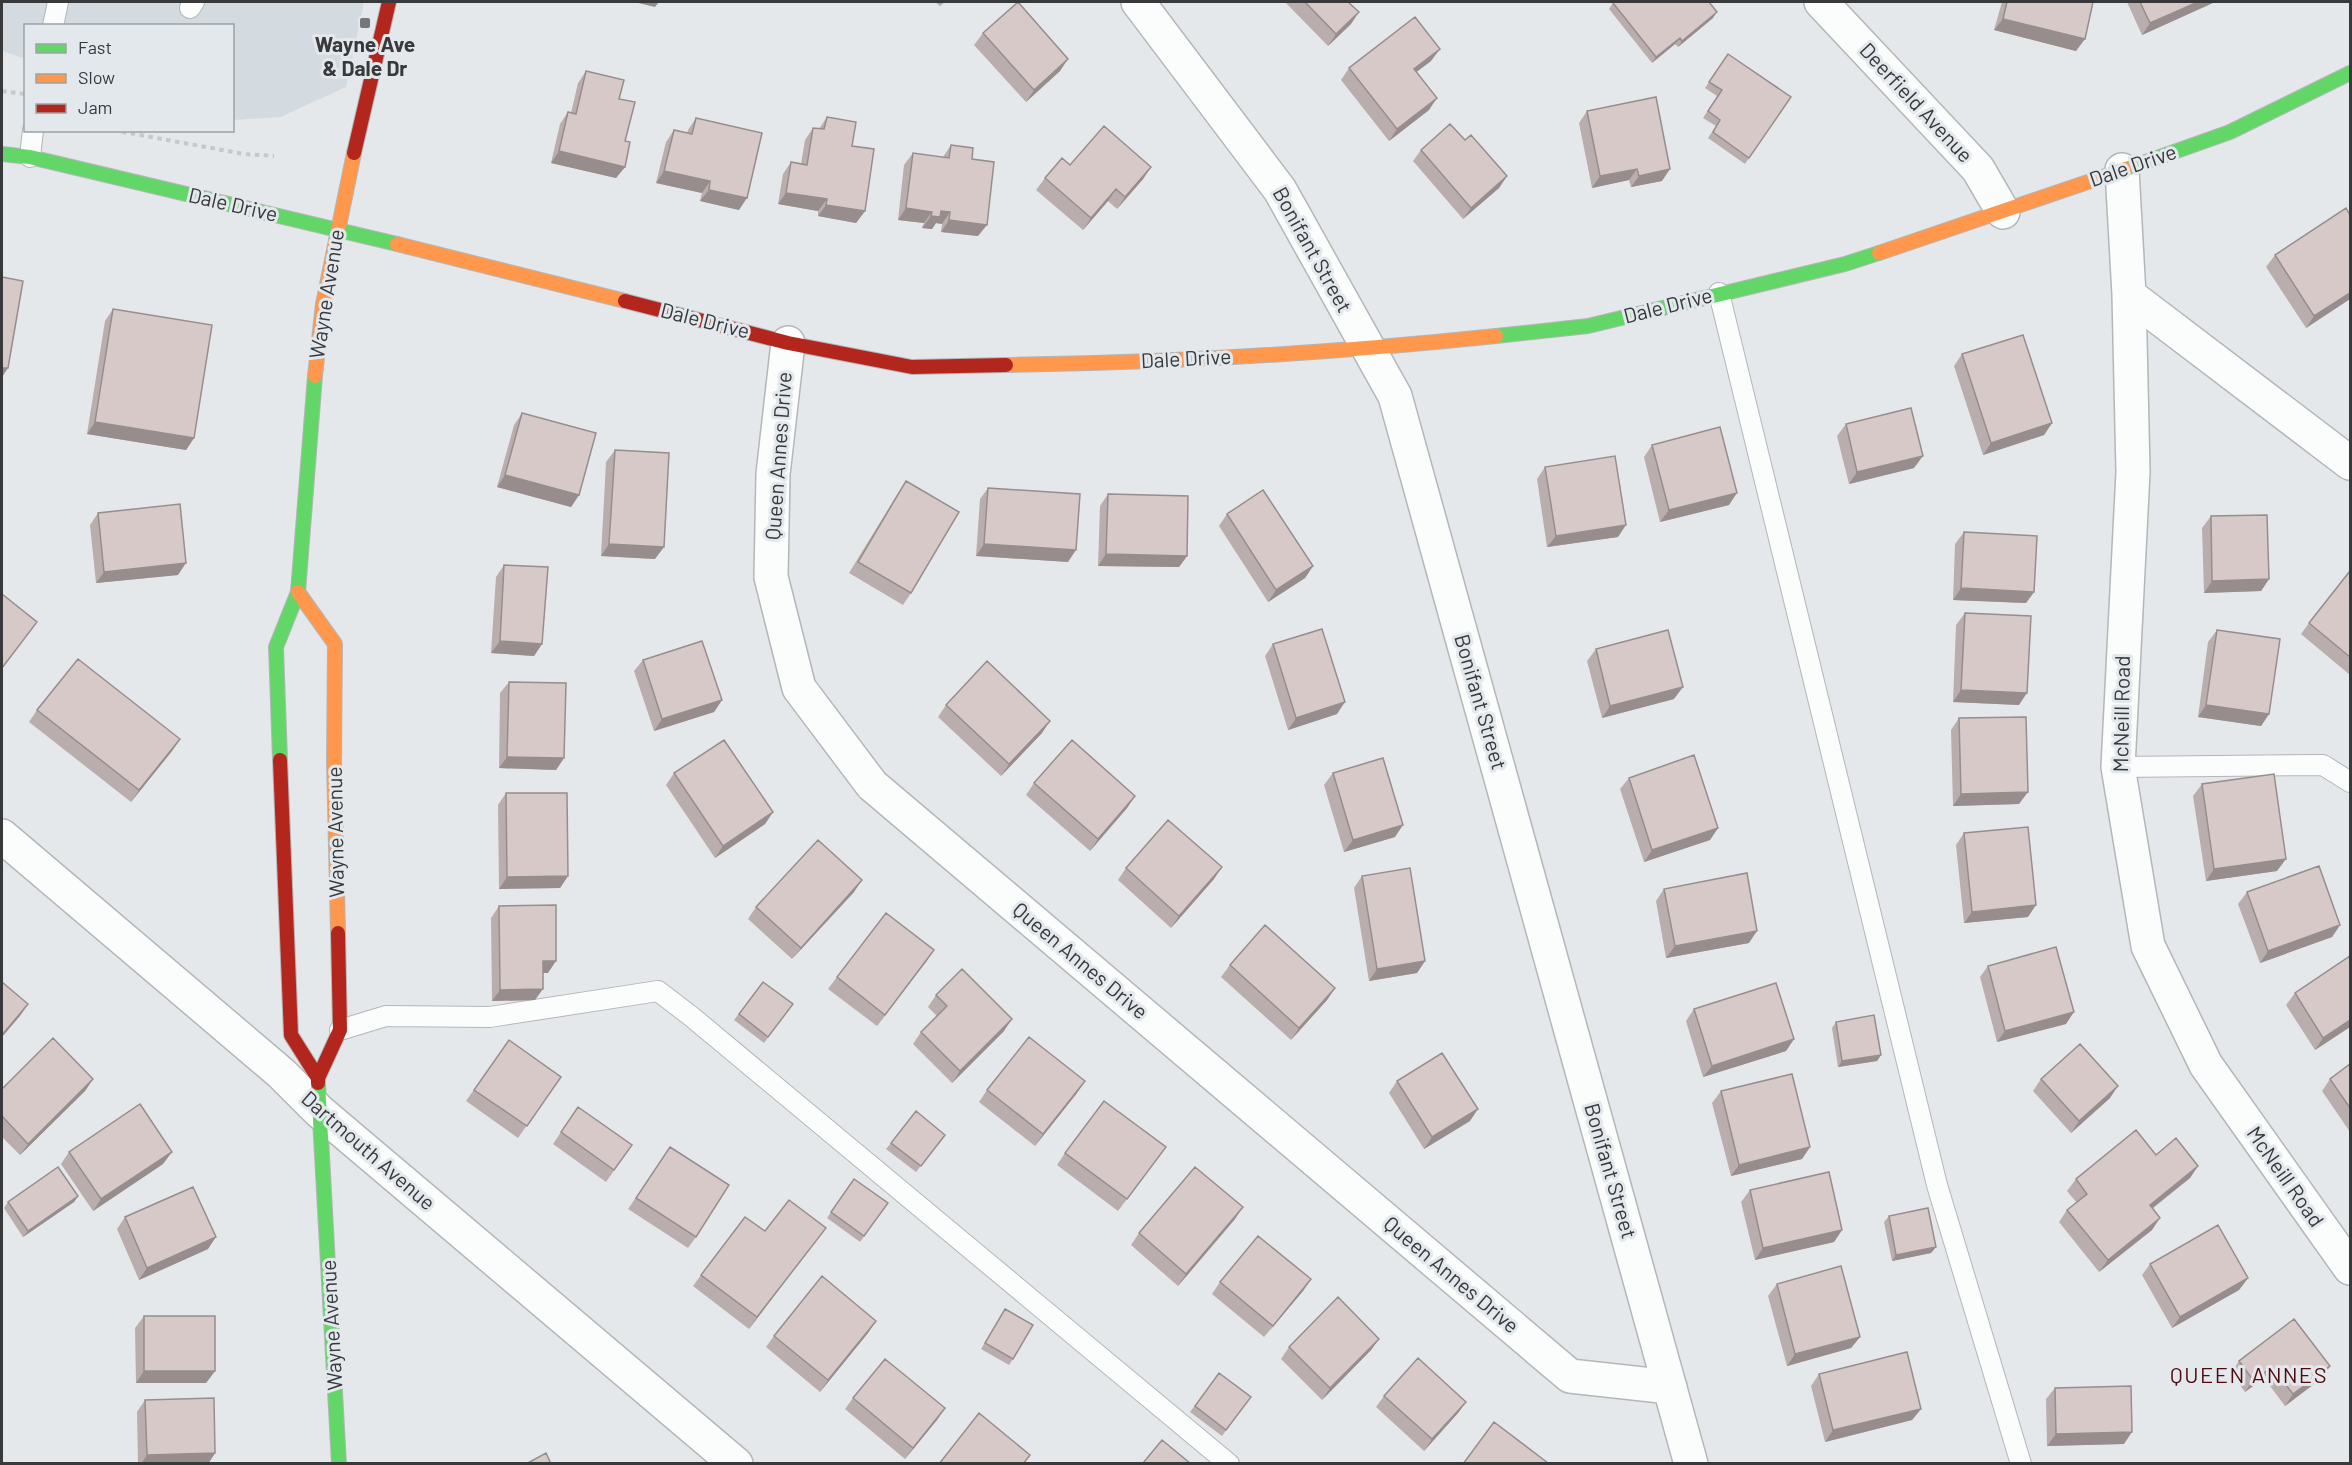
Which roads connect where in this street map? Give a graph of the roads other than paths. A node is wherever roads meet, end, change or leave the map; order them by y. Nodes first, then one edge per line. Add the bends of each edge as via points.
1 (58, 2) edge
2 (389, 2) edge
3 (1138, 2) edge
4 (1821, 2) edge
5 (53, 24) edge
6 (2350, 73) edge
7 (33, 132) edge
8 (2, 154) edge
9 (30, 158) junction
10 (2122, 170) junction
11 (2003, 212) junction
12 (338, 228) junction
13 (1719, 293) junction
14 (2129, 295) junction
15 (788, 343) junction
16 (1368, 349) junction
17 (2350, 463) edge
18 (298, 592) junction
19 (2118, 766) junction
20 (2350, 782) edge
21 (2, 836) edge
22 (340, 1030) junction
23 (318, 1078) junction
24 (319, 1111) junction
25 (2350, 1269) edge
26 (1670, 1387) junction
27 (339, 1464) edge
28 (736, 1464) edge
29 (1228, 1464) edge
30 (1692, 1464) edge
31 (2020, 1464) edge

1 - 5 lane
2 - 12 street, Wayne Avenue
3 - 16 street, Bonifant Street via 1280,190
4 - 11 street, Deerfield Avenue via 1978,169
6 - 10 street, Dale Drive via 2230,132
7 - 9 lane
8 - 9 street, Dale Drive
9 - 12 street, Dale Drive
10 - 11 street, Dale Drive
10 - 14 street, McNeill Road
11 - 13 street, Dale Drive via 1845,264
12 - 15 street, Dale Drive
12 - 18 street, Wayne Avenue via 310,415
13 - 16 street, Dale Drive via 1588,326
13 - 31 lane via 1937,1185
14 - 17 street
14 - 19 street, McNeill Road via 2133,472
15 - 16 street, Dale Drive via 912,367 1088,364
15 - 26 street, Queen Annes Drive via 773,474 771,577 799,688 872,785 1569,1376
16 - 26 street, Bonifant Street via 1395,396
18 - 22 street, Wayne Avenue via 335,644
18 - 23 street, Wayne Avenue via 276,647 286,947 291,1035
19 - 20 lane via 2323,765
19 - 25 street, McNeill Road via 2148,946 2206,1065
21 - 24 street, Dartmouth Avenue via 281,1073
22 - 23 street, Wayne Avenue
22 - 29 lane via 386,1016 490,1017 658,991
23 - 24 street, Wayne Avenue
24 - 27 street, Wayne Avenue
24 - 28 street, Dartmouth Avenue
26 - 30 street, Bonifant Street

